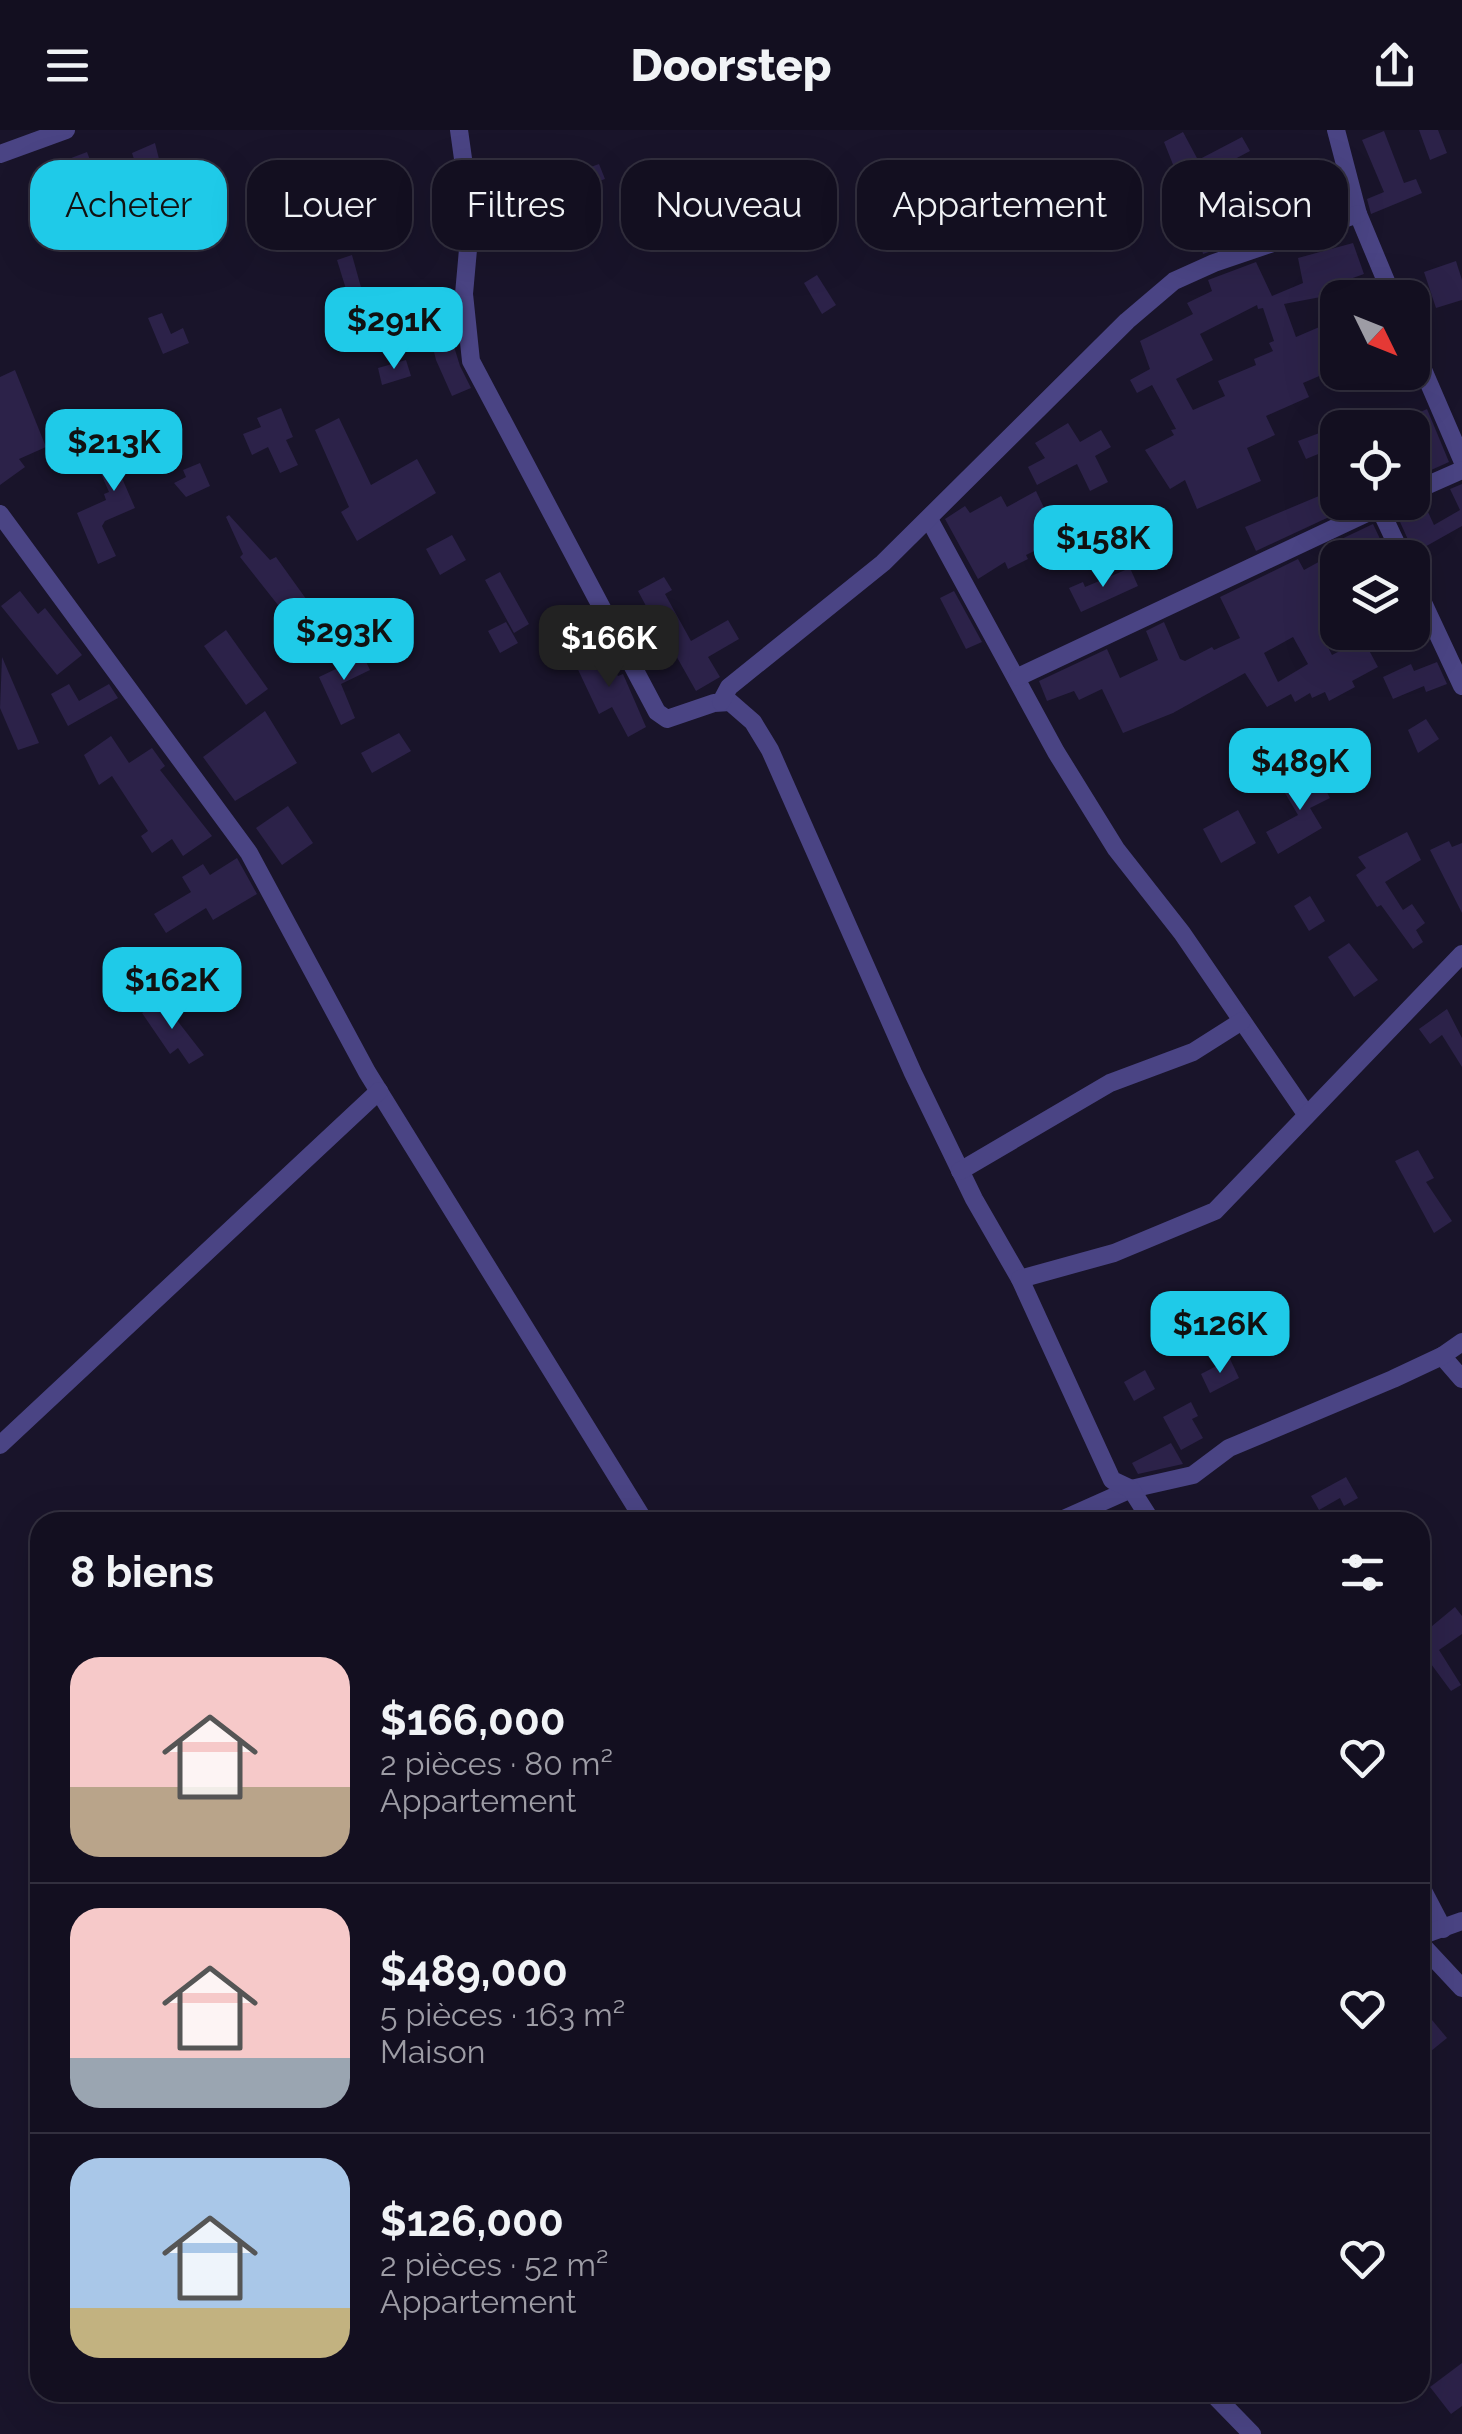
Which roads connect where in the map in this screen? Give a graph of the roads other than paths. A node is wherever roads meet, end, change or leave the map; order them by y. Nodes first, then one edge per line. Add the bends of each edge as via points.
1 (66, 130) edge
2 (459, 130) edge
3 (1336, 130) edge
4 (0, 154) edge
5 (1358, 214) junction
6 (1386, 280) edge
7 (1430, 386) edge
8 (1462, 460) edge
9 (1462, 470) edge
10 (1430, 484) edge
11 (0, 514) edge
12 (929, 519) junction
13 (1352, 520) edge
14 (1430, 618) edge
15 (1018, 677) junction
16 (1462, 686) edge
17 (721, 702) junction
18 (1462, 954) edge
19 (1242, 1021) junction
20 (379, 1091) junction
21 (1306, 1114) junction
22 (960, 1171) junction
23 (1020, 1279) junction
24 (1462, 1342) edge
25 (1442, 1356) junction
26 (1462, 1379) edge
27 (0, 1445) edge
28 (1130, 1489) junction
29 (638, 1512) edge
30 (1079, 1512) edge
31 (1145, 1512) edge
32 (1430, 1905) edge
33 (1462, 1921) edge
34 (1442, 1929) junction
35 (1430, 1935) edge
36 (1430, 1951) edge
37 (1462, 1988) edge
38 (1221, 2402) edge
39 (1252, 2434) edge

1 - 4 street
2 - 17 street via 470,216 464,294 470,361 657,712 667,718
3 - 5 street
5 - 6 street
5 - 12 street via 1174,281
7 - 8 street
9 - 10 street
11 - 20 street via 249,853
12 - 15 street
12 - 17 street via 883,564 729,686
13 - 15 street
14 - 16 street
15 - 19 street via 1116,849
17 - 22 street via 743,710 770,750
18 - 21 street
19 - 21 street
19 - 22 street via 1193,1052 1110,1083
20 - 27 street
20 - 29 street
21 - 23 street via 1214,1211 1114,1253
22 - 23 street
23 - 28 street via 1112,1480
24 - 25 street
25 - 26 street
25 - 28 street via 1276,1425 1193,1475
28 - 30 street
28 - 31 street
32 - 34 street
33 - 34 street
34 - 35 street
36 - 37 street
38 - 39 street

